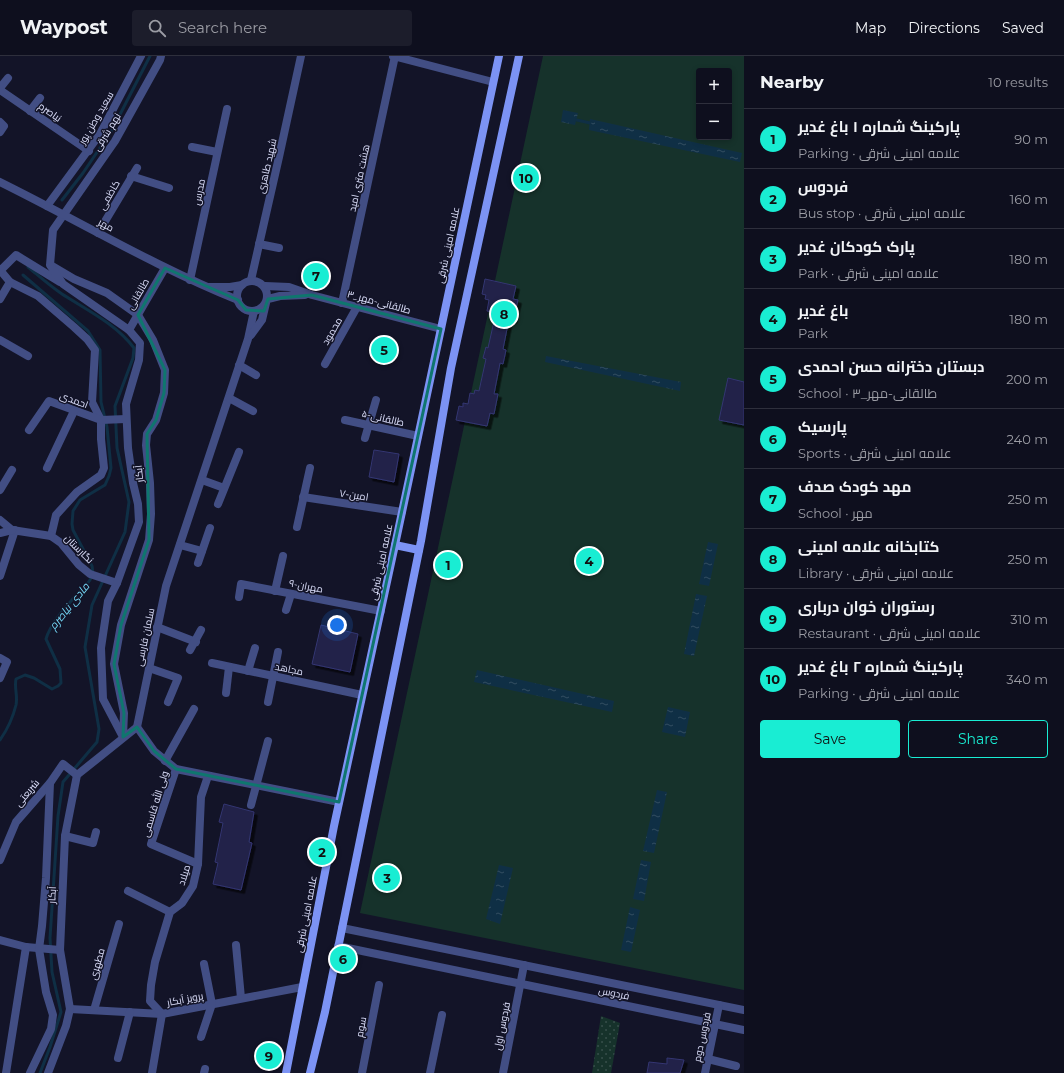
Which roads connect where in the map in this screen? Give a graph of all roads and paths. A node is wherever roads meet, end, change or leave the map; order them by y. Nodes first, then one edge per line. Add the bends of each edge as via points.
1 (142, 56) edge
2 (161, 56) edge
3 (300, 56) edge
4 (394, 56) edge
5 (499, 56) edge
6 (519, 56) edge
7 (8, 78) dead end
8 (493, 82) junction
9 (0, 89) edge
10 (40, 98) dead end
11 (226, 108) dead end
12 (30, 111) junction
13 (0, 122) edge
14 (0, 132) edge
15 (192, 147) dead end
16 (88, 151) junction
17 (217, 152) junction
18 (136, 168) dead end
19 (131, 176) junction
20 (0, 182) edge
21 (168, 188) dead end
22 (47, 206) junction
23 (63, 214) junction
24 (98, 233) junction
25 (259, 244) junction
26 (279, 248) dead end
27 (50, 265) junction
28 (165, 268) junction
29 (0, 270) edge
30 (190, 280) junction
31 (251, 280) junction
32 (10, 282) junction
33 (63, 284) junction
34 (242, 285) junction
35 (203, 286) junction
36 (265, 286) junction
37 (312, 295) junction
38 (0, 299) edge
39 (238, 300) junction
40 (267, 301) junction
41 (342, 303) junction
42 (357, 307) junction
43 (254, 311) junction
44 (138, 315) junction
45 (440, 329) junction
46 (129, 330) junction
47 (248, 339) junction
48 (0, 340) edge
49 (28, 356) dead end
50 (325, 364) dead end
51 (240, 365) junction
52 (256, 375) dead end
53 (228, 398) junction
54 (376, 400) dead end
55 (74, 411) junction
56 (252, 411) dead end
57 (126, 419) junction
58 (101, 420) junction
59 (345, 420) dead end
60 (369, 425) junction
61 (29, 430) dead end
62 (418, 436) junction
63 (365, 438) dead end
64 (239, 452) dead end
65 (48, 468) dead end
66 (310, 468) dead end
67 (12, 470) dead end
68 (202, 480) junction
69 (224, 488) junction
70 (0, 490) edge
71 (303, 497) junction
72 (218, 504) dead end
73 (402, 512) junction
74 (0, 520) edge
75 (297, 526) dead end
76 (210, 528) dead end
77 (14, 530) junction
78 (0, 533) edge
79 (50, 536) junction
80 (180, 545) junction
81 (395, 545) junction
82 (419, 550) junction
83 (202, 551) junction
84 (283, 556) dead end
85 (198, 563) dead end
86 (0, 576) edge
87 (117, 583) junction
88 (274, 590) junction
89 (291, 594) junction
90 (239, 597) dead end
91 (286, 610) dead end
92 (381, 611) junction
93 (157, 627) junction
94 (201, 630) dead end
95 (196, 642) junction
96 (255, 648) dead end
97 (190, 650) dead end
98 (278, 652) dead end
99 (0, 658) edge
100 (212, 663) dead end
101 (229, 667) junction
102 (149, 668) junction
103 (248, 670) junction
104 (273, 676) junction
105 (0, 678) edge
106 (226, 693) dead end
107 (362, 695) junction
108 (168, 702) dead end
109 (268, 702) dead end
110 (194, 709) dead end
111 (137, 727) junction
112 (123, 738) junction
113 (268, 741) dead end
114 (166, 761) junction
115 (176, 769) junction
116 (77, 775) junction
117 (208, 776) junction
118 (50, 783) junction
119 (257, 785) junction
120 (339, 802) junction
121 (251, 805) dead end
122 (96, 832) dead end
123 (65, 836) junction
124 (0, 860) edge
125 (198, 864) junction
126 (128, 891) dead end
127 (170, 912) junction
128 (119, 924) dead end
129 (342, 928) junction
130 (0, 940) edge
131 (236, 945) dead end
132 (338, 946) junction
133 (26, 947) junction
134 (39, 949) junction
135 (60, 950) junction
136 (204, 964) dead end
137 (524, 965) junction
138 (521, 984) junction
139 (379, 985) dead end
140 (302, 987) junction
141 (241, 998) junction
142 (212, 1004) junction
143 (719, 1005) junction
144 (70, 1008) junction
145 (94, 1010) junction
146 (744, 1010) edge
147 (130, 1012) junction
148 (162, 1014) junction
149 (442, 1015) dead end
150 (715, 1024) junction
151 (744, 1030) edge
152 (201, 1037) dead end
153 (118, 1058) dead end
154 (708, 1059) junction
155 (736, 1066) dead end
156 (6, 1073) edge
157 (30, 1073) edge
158 (48, 1073) edge
159 (152, 1073) edge
160 (286, 1073) edge
161 (310, 1073) edge
162 (362, 1073) edge
163 (430, 1073) edge
164 (503, 1073) edge
165 (705, 1073) edge

1 - 16 street, سعید وطن پور via 100,134
2 - 23 street, نهم شرقی via 115,141
3 - 25 street, شهید طاهری
4 - 8 street
4 - 41 street, هشت متری امید
5 - 8 main road, علامه امینی شرقی
6 - 82 main road via 451,368
7 - 9 street
8 - 45 main road, علامه امینی شرقی
9 - 12 street, نیاصرم
10 - 12 street
11 - 17 street, مدرس
12 - 16 street, نیاصرم
13 - 14 street via 4,126
15 - 17 street
16 - 22 street, سعید وطن پور
17 - 30 street, مدرس
18 - 19 street, کاظمی
19 - 21 street
19 - 24 street, کاظمی
20 - 22 street, مهر
22 - 23 street, مهر
23 - 24 street, مهر
23 - 27 street via 53,230
24 - 28 street, مهر
25 - 26 street
25 - 31 street, شهید طاهری
27 - 33 street, آبکار
27 - 44 street, آبکار via 107,293
28 - 30 street, مهر
28 - 44 street, طالقانی
29 - 32 street
29 - 33 street via 16,255
30 - 35 street, مهر
31 - 34 street
31 - 36 street
32 - 38 street
32 - 58 street via 38,296 87,339 95,350 92,402
33 - 46 street, آبکار
34 - 35 street, مهر
34 - 39 street via 238,292
35 - 39 street, مهر
36 - 37 street via 289,287
36 - 40 street
37 - 40 street via 280,296
37 - 41 street, ۳_طالقانی-مهر
39 - 43 street via 242,308
40 - 43 street via 259,310
40 - 47 street, سلمان فارسی via 262,320
41 - 42 street, ۳_طالقانی-مهر
42 - 45 street, ۳_طالقانی-مهر
42 - 50 street, محمود
43 - 47 street, سلمان فارسی
44 - 46 street, طالقانی
44 - 112 street, آبکار via 153,340 165,370 164,393 156,420 147,434 151,514 149,540 121,625 114,664 124,713
45 - 62 main road, علامه امینی شرقی
46 - 57 street, آبکار via 140,343 139,360 126,404
47 - 51 street, سلمان فارسی
48 - 49 street
51 - 52 street
51 - 53 street, سلمان فارسی
53 - 56 street
53 - 68 street, سلمان فارسی
54 - 60 street
55 - 58 street, احمدی
55 - 61 street, احمدی via 49,401
55 - 65 street
57 - 58 street, احمدی
57 - 87 street, آبکار via 139,522
58 - 79 street via 104,468 101,475 77,492 56,515
59 - 60 street, ۵-طالقانی
60 - 62 street, ۵-طالقانی
60 - 63 street
62 - 73 main road, علامه امینی شرقی
64 - 69 street
66 - 71 street
67 - 70 street
68 - 69 street
68 - 80 street, سلمان فارسی
69 - 72 street
71 - 73 street, ۷-امین
71 - 75 street
73 - 81 main road, علامه امینی شرقی
74 - 77 street
76 - 83 street
77 - 78 street
77 - 79 street
77 - 86 street
79 - 87 street, نگارستان via 61,543 90,574
80 - 83 street
80 - 93 street, سلمان فارسی via 166,586
81 - 82 main road
81 - 92 main road, علامه امینی شرقی
82 - 129 main road
83 - 85 street
84 - 88 street
87 - 112 street, آبکار via 108,601 104,621 101,674 103,700
88 - 89 street, ۹-مهران
88 - 90 street, ۹-مهران via 241,584
89 - 91 street
89 - 92 street, ۹-مهران
92 - 107 main road, علامه امینی شرقی
93 - 95 street
93 - 102 street, سلمان فارسی
94 - 95 street
95 - 97 street
96 - 103 street
98 - 104 street
99 - 105 street via 7,662
100 - 101 street, مجاهد
101 - 103 street, مجاهد
101 - 106 street
102 - 108 street via 178,678
102 - 111 street, سلمان فارسی
103 - 104 street, مجاهد
104 - 107 street, مجاهد
104 - 109 street
107 - 120 main road, علامه امینی شرقی
110 - 114 street
111 - 112 street
111 - 114 street via 154,751
112 - 116 street
113 - 119 street
114 - 115 street
115 - 117 street
115 - 125 street, ولی الله قاسمی via 151,844
116 - 118 street via 63,764
116 - 123 street, آبکار
117 - 119 street
117 - 125 street, میلاد via 201,797
118 - 124 street, شریعتی via 16,822
118 - 134 street, آبکار via 46,878
119 - 120 street
119 - 121 street
120 - 140 main road, علامه امینی شرقی
122 - 123 street via 93,843
123 - 135 street, آبکار
125 - 127 street, میلاد via 193,886 182,903
126 - 127 street
127 - 148 street via 150,985 150,1001
128 - 145 street, مطهری
129 - 132 main road
129 - 137 street, فردوس
130 - 133 street
131 - 141 street
132 - 138 street, فردوس
132 - 161 main road
133 - 134 street
133 - 156 street
134 - 135 street
134 - 157 street, آبکار via 46,992 53,1015 51,1029
135 - 144 street, آبکار
136 - 142 street
137 - 138 street, فردوس اول
137 - 143 street, فردوس
138 - 150 street, فردوس
138 - 164 street, فردوس اول
139 - 162 street, سوم
140 - 141 street, پرویز آبکار
140 - 160 main road, علامه امینی شرقی
141 - 142 street, پرویز آبکار
142 - 148 street, پرویز آبکار
142 - 152 street
143 - 146 street, فردوس
143 - 150 street, فردوس دوم
144 - 145 street, پرویز آبکار
144 - 158 street, آبکار
145 - 147 street, پرویز آبکار
147 - 148 street, پرویز آبکار
147 - 153 street
148 - 159 street
149 - 163 street
150 - 151 street, فردوس
150 - 154 street, فردوس دوم
154 - 155 street
154 - 165 street, فردوس دوم

